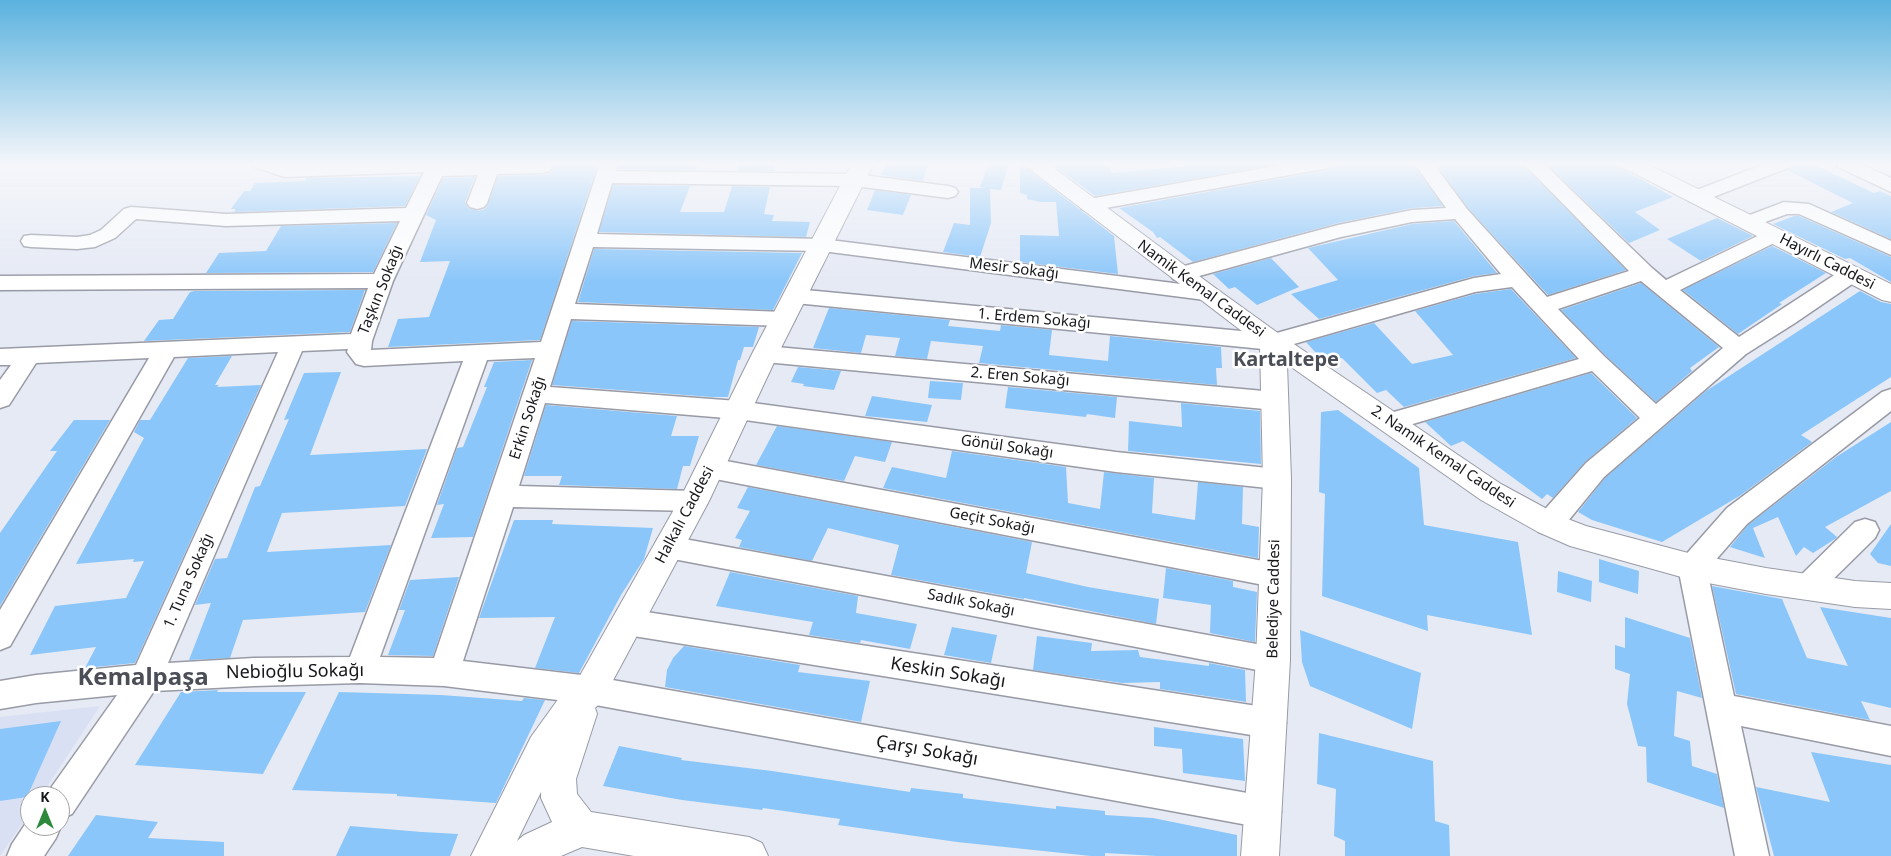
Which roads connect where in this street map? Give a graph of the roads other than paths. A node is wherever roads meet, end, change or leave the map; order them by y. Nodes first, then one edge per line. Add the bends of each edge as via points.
1 (419, 203) edge
2 (596, 203) edge
3 (843, 203) edge
4 (1086, 203) edge
5 (1100, 203) edge
6 (1453, 203) edge
7 (1572, 203) edge
8 (1709, 203) edge
9 (1089, 205) junction
10 (1460, 212) junction
11 (414, 214) junction
12 (1749, 222) junction
13 (1775, 235) junction
14 (584, 240) junction
15 (31, 241) dead end
16 (822, 245) junction
17 (1891, 249) edge
18 (1181, 274) junction
19 (1644, 274) junction
20 (1850, 275) junction
21 (1517, 279) junction
22 (382, 280) junction
23 (0, 283) edge
24 (1663, 290) junction
25 (1205, 293) junction
26 (1891, 294) edge
27 (1544, 306) junction
28 (789, 308) junction
29 (561, 311) junction
30 (360, 341) junction
31 (1273, 342) junction
32 (293, 345) junction
33 (1738, 348) junction
34 (550, 349) junction
35 (166, 350) junction
36 (478, 353) junction
37 (765, 354) junction
38 (29, 356) junction
39 (0, 357) edge
40 (1596, 362) junction
41 (1318, 372) junction
42 (1275, 392) junction
43 (535, 394) junction
44 (1891, 398) edge
45 (0, 399) edge
46 (738, 410) junction
47 (1656, 418) junction
48 (1389, 422) junction
49 (710, 468) junction
50 (1277, 479) junction
51 (503, 496) junction
52 (694, 501) junction
53 (1549, 524) junction
54 (1864, 530) dead end
55 (668, 547) junction
56 (1692, 567) junction
57 (1274, 575) junction
58 (1808, 586) junction
59 (1891, 596) edge
60 (627, 622) junction
61 (0, 637) edge
62 (1273, 660) junction
63 (360, 670) junction
64 (444, 672) junction
65 (146, 678) junction
66 (590, 690) junction
67 (0, 696) edge
68 (1720, 708) junction
69 (1270, 723) junction
70 (1891, 741) edge
71 (70, 789) edge
72 (1264, 812) junction
73 (582, 829) junction
74 (37, 836) edge
75 (24, 856) edge
76 (490, 856) edge
77 (529, 856) edge
78 (749, 856) edge
79 (1260, 856) edge
80 (1752, 856) edge

1 - 11 street, Taşkın Sokağı
2 - 14 street, Erkin Sokağı
3 - 16 main road, Halkalı Caddesi
4 - 9 main road, Namik Kemal Caddesi
5 - 9 street
6 - 10 street
7 - 19 street
8 - 12 main road, Hayırlı Caddesi
9 - 18 main road, Namik Kemal Caddesi
10 - 18 street via 1412,216 1338,231
10 - 21 street
11 - 15 street via 226,220 131,213 95,241
11 - 22 street, Taşkın Sokağı
12 - 13 main road, Hayırlı Caddesi
12 - 17 street via 1784,208 1802,208
13 - 20 main road, Hayırlı Caddesi
13 - 24 street
14 - 16 street, Mesir Sokağı
14 - 29 street, Erkin Sokağı
16 - 25 street, Mesir Sokağı
16 - 28 main road, Halkalı Caddesi
18 - 25 main road, Namik Kemal Caddesi
19 - 24 street
19 - 27 street
20 - 26 main road, Hayırlı Caddesi
20 - 33 street
21 - 27 street
21 - 31 street via 1474,285
22 - 23 street
22 - 30 street, Taşkın Sokağı
24 - 33 street
25 - 31 main road, Namik Kemal Caddesi
27 - 40 street
28 - 29 street, 1. Erdem Sokağı
28 - 31 street, 1. Erdem Sokağı
28 - 37 main road, Halkalı Caddesi
29 - 34 street, Erkin Sokağı
30 - 32 street
30 - 36 street, Taşkın Sokağı via 359,352 364,358
31 - 41 main road, 2. Namık Kemal Caddesi
31 - 42 main road, Belediye Caddesi
32 - 35 street
32 - 65 street, 1. Tuna Sokağı
33 - 47 street
34 - 36 street, Taşkın Sokağı
34 - 43 street, Erkin Sokağı
35 - 38 street
35 - 61 street
36 - 63 street
37 - 42 street, 2. Eren Sokağı
37 - 46 main road, Halkalı Caddesi
38 - 39 street
38 - 45 street
40 - 47 street
40 - 48 street
41 - 42 main road via 1301,372 1286,377
41 - 48 main road, 2. Namık Kemal Caddesi
42 - 50 main road, Belediye Caddesi
43 - 46 street, Gönül Sokağı
43 - 51 street, Erkin Sokağı
44 - 56 street via 1737,516
46 - 49 main road, Halkalı Caddesi
46 - 50 street, Gönül Sokağı via 1116,462
47 - 53 street via 1595,470
48 - 53 main road, 2. Namık Kemal Caddesi via 1492,492
49 - 52 main road, Halkalı Caddesi
49 - 57 street, Geçit Sokağı
50 - 57 main road, Belediye Caddesi
51 - 52 street
51 - 64 street, Erkin Sokağı
52 - 55 main road, Halkalı Caddesi
53 - 56 main road, 2. Namık Kemal Caddesi via 1581,537
54 - 58 street
55 - 60 main road, Halkalı Caddesi
55 - 62 street, Sadık Sokağı
56 - 58 main road, 2. Namık Kemal Caddesi
56 - 68 street
57 - 62 main road, Belediye Caddesi
58 - 59 main road, 2. Namık Kemal Caddesi
60 - 66 main road, Halkalı Caddesi
60 - 69 street, Keskin Sokağı
62 - 69 main road, Belediye Caddesi
63 - 64 street, Nebioğlu Sokağı
63 - 65 street, Nebioğlu Sokağı
64 - 66 street, Nebioğlu Sokağı
65 - 67 street, Nebioğlu Sokağı via 36,689
65 - 71 street, 1. Tuna Sokağı
66 - 72 street, Çarşı Sokağı
66 - 73 main road via 574,726 558,779 559,798
66 - 76 main road, Halkalı Caddesi via 571,709 543,750
68 - 70 street
68 - 80 street
69 - 72 main road, Belediye Caddesi
72 - 79 main road, Belediye Caddesi
73 - 77 main road via 552,840
73 - 78 main road
74 - 75 street

